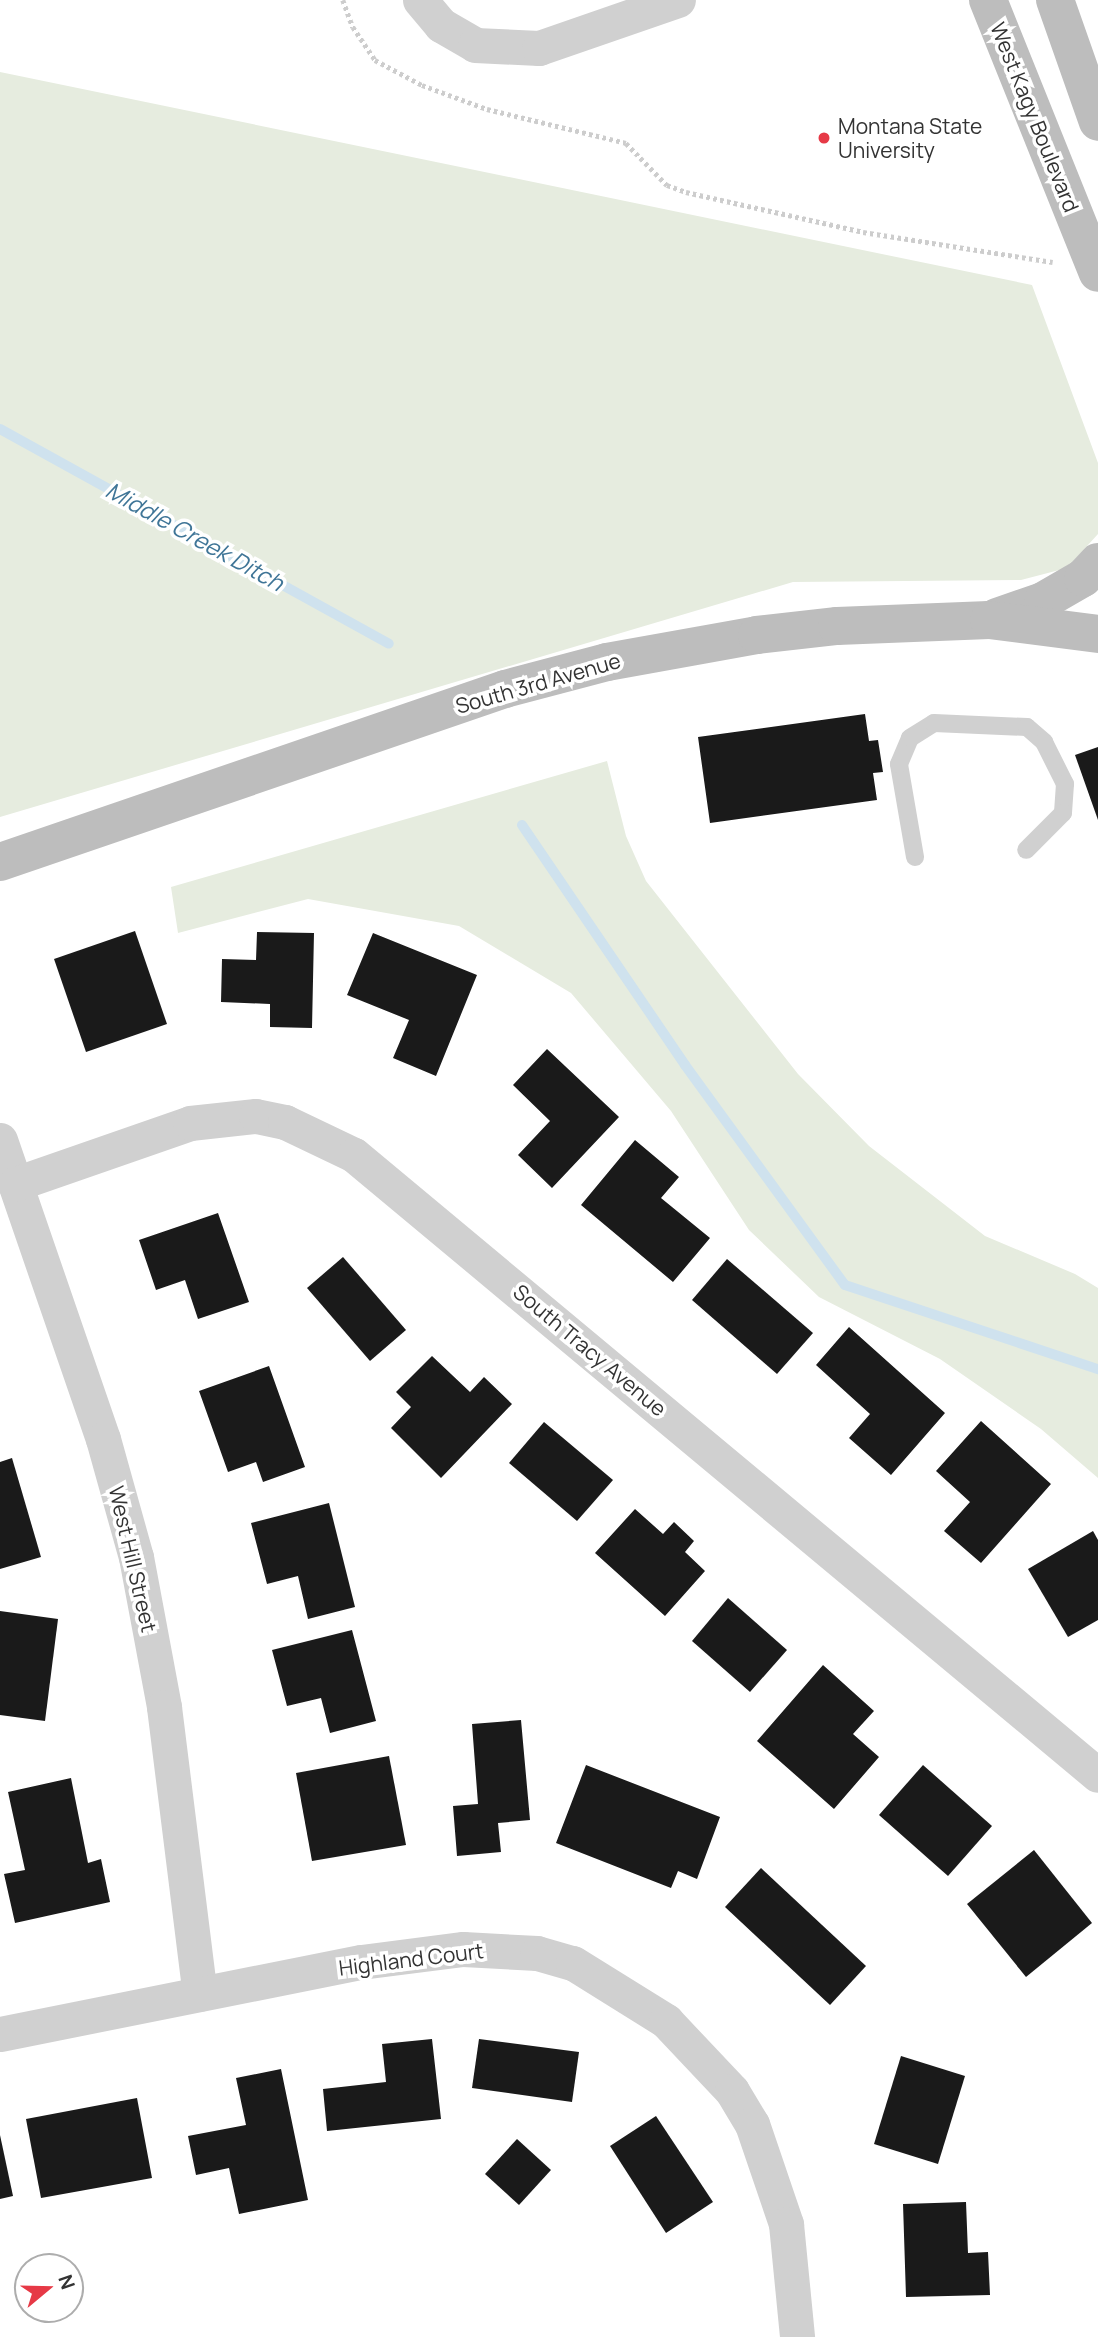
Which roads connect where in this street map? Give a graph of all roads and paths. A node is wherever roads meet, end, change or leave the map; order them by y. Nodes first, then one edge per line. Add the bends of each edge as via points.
1 (344, 0) edge
2 (420, 0) edge
3 (678, 0) edge
4 (988, 0) edge
5 (1055, 0) edge
6 (1098, 122) edge
7 (1096, 268) edge
8 (1098, 562) edge
9 (989, 620) junction
10 (1098, 634) edge
11 (1026, 850) dead end
12 (915, 857) dead end
13 (0, 862) edge
14 (0, 1140) edge
15 (15, 1184) junction
16 (1098, 1775) edge
17 (200, 1994) junction
18 (0, 2034) edge
19 (797, 2337) edge

1 - 7 path via 353,27 375,60 422,85 487,109 626,143 667,185 686,192 863,232
2 - 3 street via 440,25 475,45 539,48
4 - 7 main road, West Kagy Boulevard
5 - 6 main road
8 - 9 main road via 1083,578 1043,601
9 - 10 main road, South 3rd Avenue
9 - 13 main road, South 3rd Avenue via 757,635 607,662 505,689
11 - 12 lane via 1063,813 1065,784 1044,742 1027,727 934,723 911,738 900,764
14 - 15 street, West Hill Street
15 - 16 street, South Tracy Avenue via 190,1123 256,1116 285,1122 354,1155
15 - 17 street, West Hill Street via 103,1439 136,1557 164,1707
17 - 18 street, Highland Court
17 - 19 street, Highland Court via 361,1962 463,1948 537,1953 604,1978 692,2044 732,2091 752,2124 786,2224

